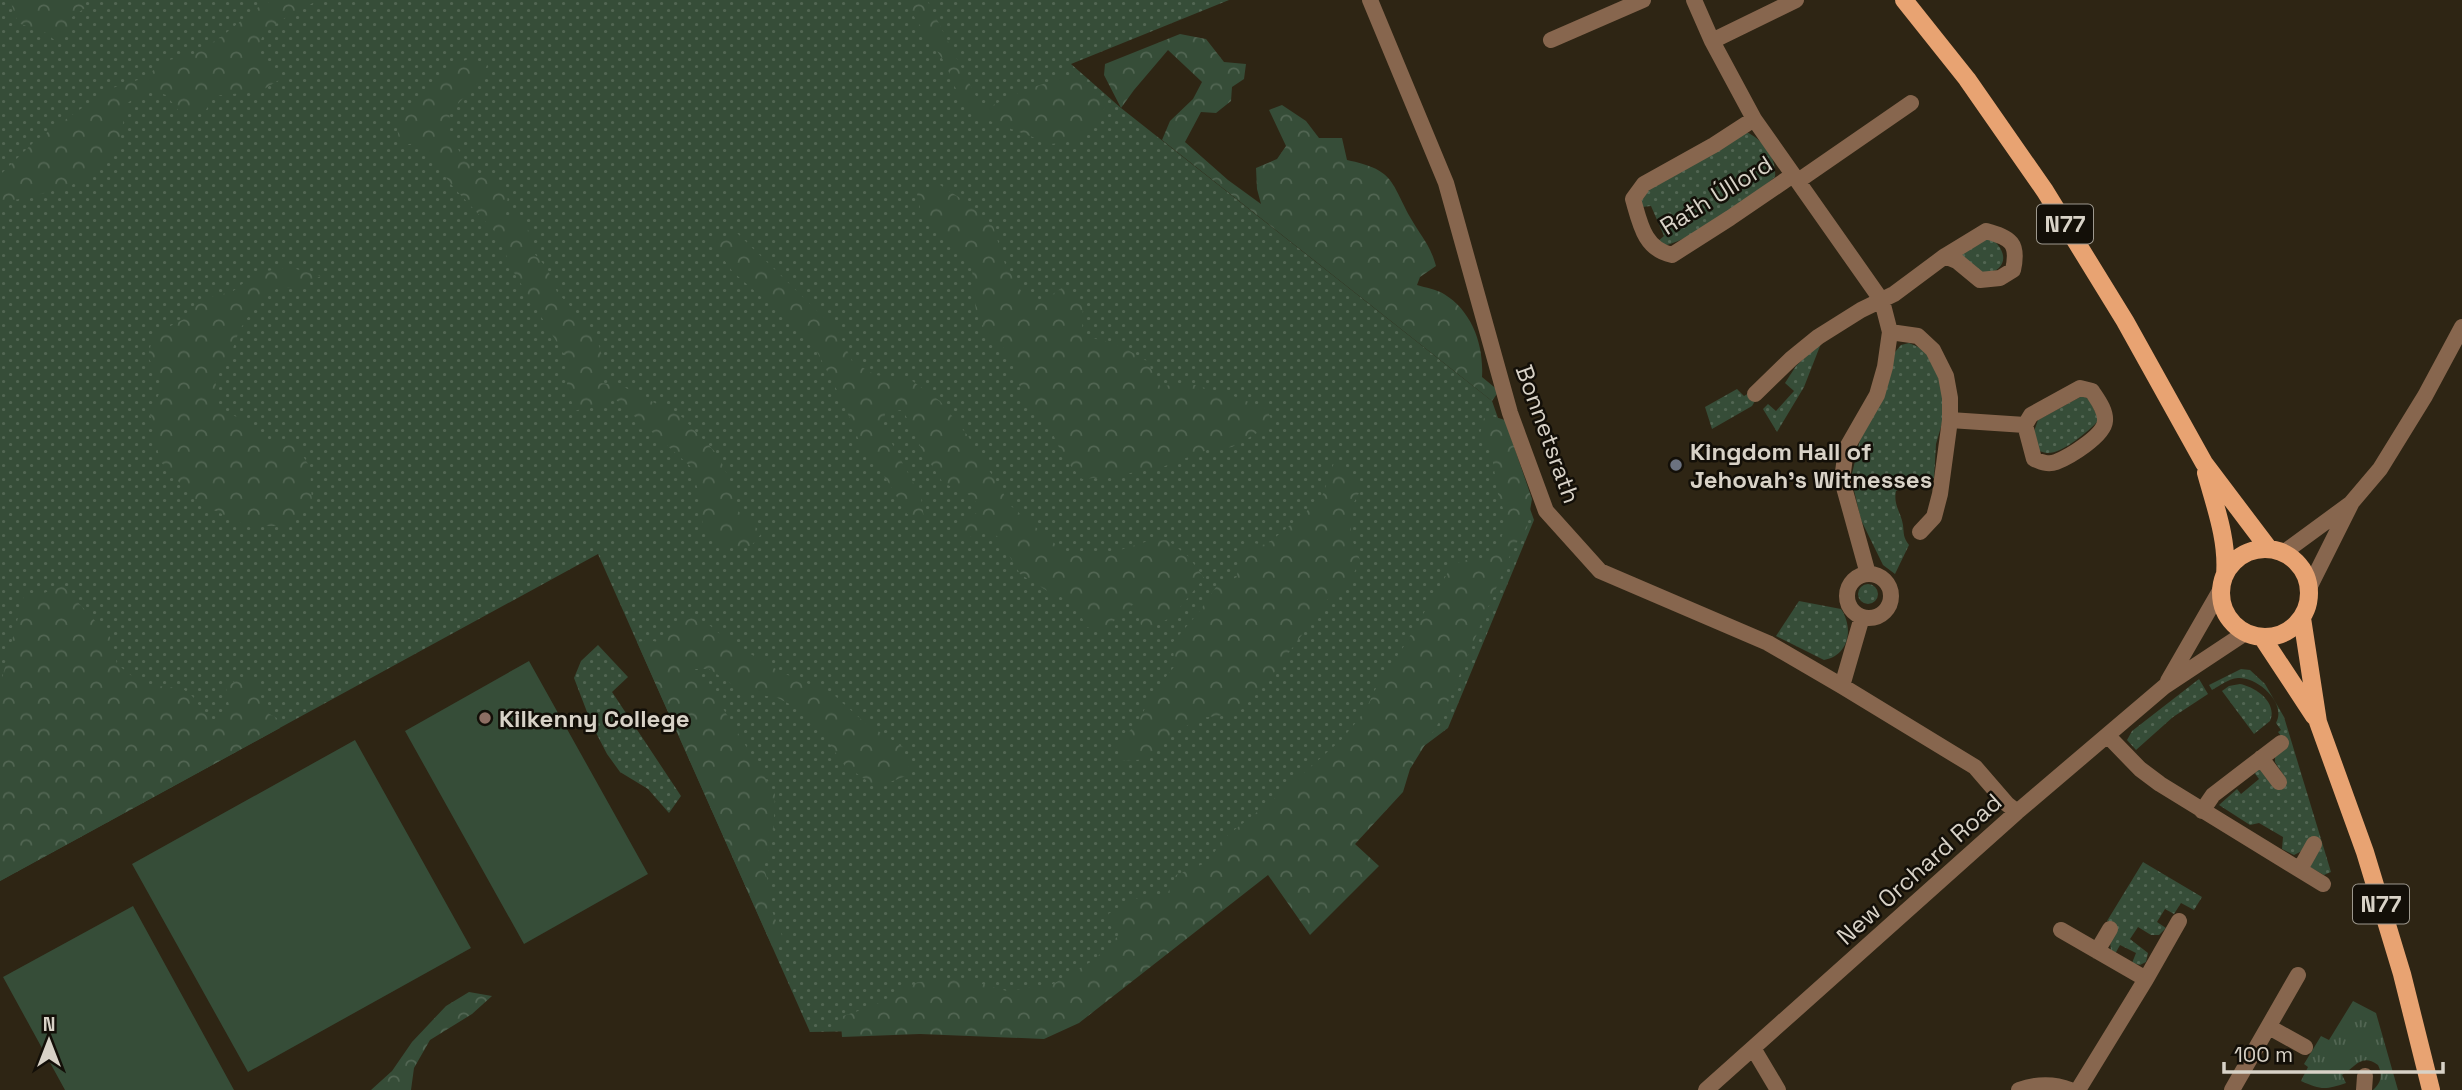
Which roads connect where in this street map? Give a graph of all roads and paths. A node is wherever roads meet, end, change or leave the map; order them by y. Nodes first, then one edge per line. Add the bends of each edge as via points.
1 (1370, 0) edge
2 (1643, 0) edge
3 (1694, 0) edge
4 (1796, 0) edge
5 (1904, 0) edge
6 (1551, 40) dead end
7 (1712, 41) junction
8 (1911, 103) dead end
9 (1754, 119) junction
10 (1795, 178) junction
11 (1945, 256) dead end
12 (1882, 301) junction
13 (2462, 327) edge
14 (1890, 332) junction
15 (1755, 394) dead end
16 (1951, 420) junction
17 (2025, 425) junction
18 (2204, 463) junction
19 (2352, 502) junction
20 (1920, 532) dead end
21 (2276, 551) junction
22 (1868, 574) junction
23 (2223, 582) junction
24 (2309, 588) junction
25 (1862, 617) junction
26 (2302, 618) junction
27 (2253, 635) junction
28 (1842, 686) junction
29 (2165, 686) junction
30 (2318, 722) junction
31 (2108, 736) junction
32 (2281, 743) dead end
33 (2261, 758) junction
34 (2279, 782) dead end
35 (2202, 811) junction
36 (2017, 812) junction
37 (2314, 844) dead end
38 (2300, 869) junction
39 (2323, 884) dead end
40 (2179, 921) dead end
41 (2110, 929) dead end
42 (2061, 930) dead end
43 (2097, 951) junction
44 (2298, 975) dead end
45 (2146, 979) junction
46 (2269, 1027) junction
47 (2305, 1047) dead end
48 (1753, 1048) junction
49 (1706, 1090) edge
50 (1778, 1090) edge
51 (2018, 1090) edge
52 (2070, 1090) edge
53 (2078, 1090) edge
54 (2232, 1090) edge
55 (2431, 1090) edge

1 - 28 street, Bonnetsrath via 1446,183 1510,413 1546,511 1600,571 1768,643
2 - 6 street
3 - 7 street, Rath Úllord
4 - 7 street
5 - 18 main road, N77 via 1967,79 2045,191
7 - 9 street, Rath Úllord
8 - 10 street, Rath Úllord
9 - 10 street, Rath Úllord
9 - 10 street, Rath Úllord via 1644,184 1633,199 1643,233 1659,252 1672,255
10 - 12 street, Rath Úllord
11 - 12 street
12 - 14 street, Rath Úllord
12 - 15 street via 1818,337
13 - 19 street via 2425,396 2379,469
14 - 16 street via 1918,336 1933,350 1947,376
14 - 22 street, Rath Úllord via 1877,395 1846,449 1842,480
16 - 17 street
16 - 20 street via 1934,517
17 - 17 street via 2031,415 2080,388 2092,391 2105,420 2093,439 2055,462 2043,463 2034,459
18 - 21 main road, N77
18 - 23 main road, N77 via 2226,557
19 - 21 street
19 - 24 street
21 - 23 main road via 2249,552 2235,561
21 - 24 main road, N77 via 2297,563
22 - 25 street via 1851,583 1847,595 1851,608
22 - 25 street, Rath Úllord via 1887,584 1890,599 1877,616
23 - 27 main road, N77 via 2223,608 2232,622
23 - 29 street, New Orchard Road
24 - 26 main road, N77
25 - 28 street
26 - 27 main road via 2280,635
26 - 30 main road, N77
27 - 29 street, New Orchard Road
27 - 30 main road, N77
28 - 36 street, Bonnetsrath via 1975,767
29 - 31 street, New Orchard Road
30 - 55 main road, N77 via 2365,852
31 - 35 street via 2140,769
31 - 36 street, New Orchard Road
32 - 33 street
33 - 34 street
33 - 35 street via 2213,795
35 - 38 street
36 - 48 street, New Orchard Road
37 - 38 street
38 - 39 street
40 - 45 street
41 - 43 street
42 - 43 street
43 - 45 street
44 - 46 street
45 - 53 street
46 - 47 street
46 - 54 street
48 - 49 street, New Orchard Road
48 - 50 street
51 - 52 street via 2034,1085

